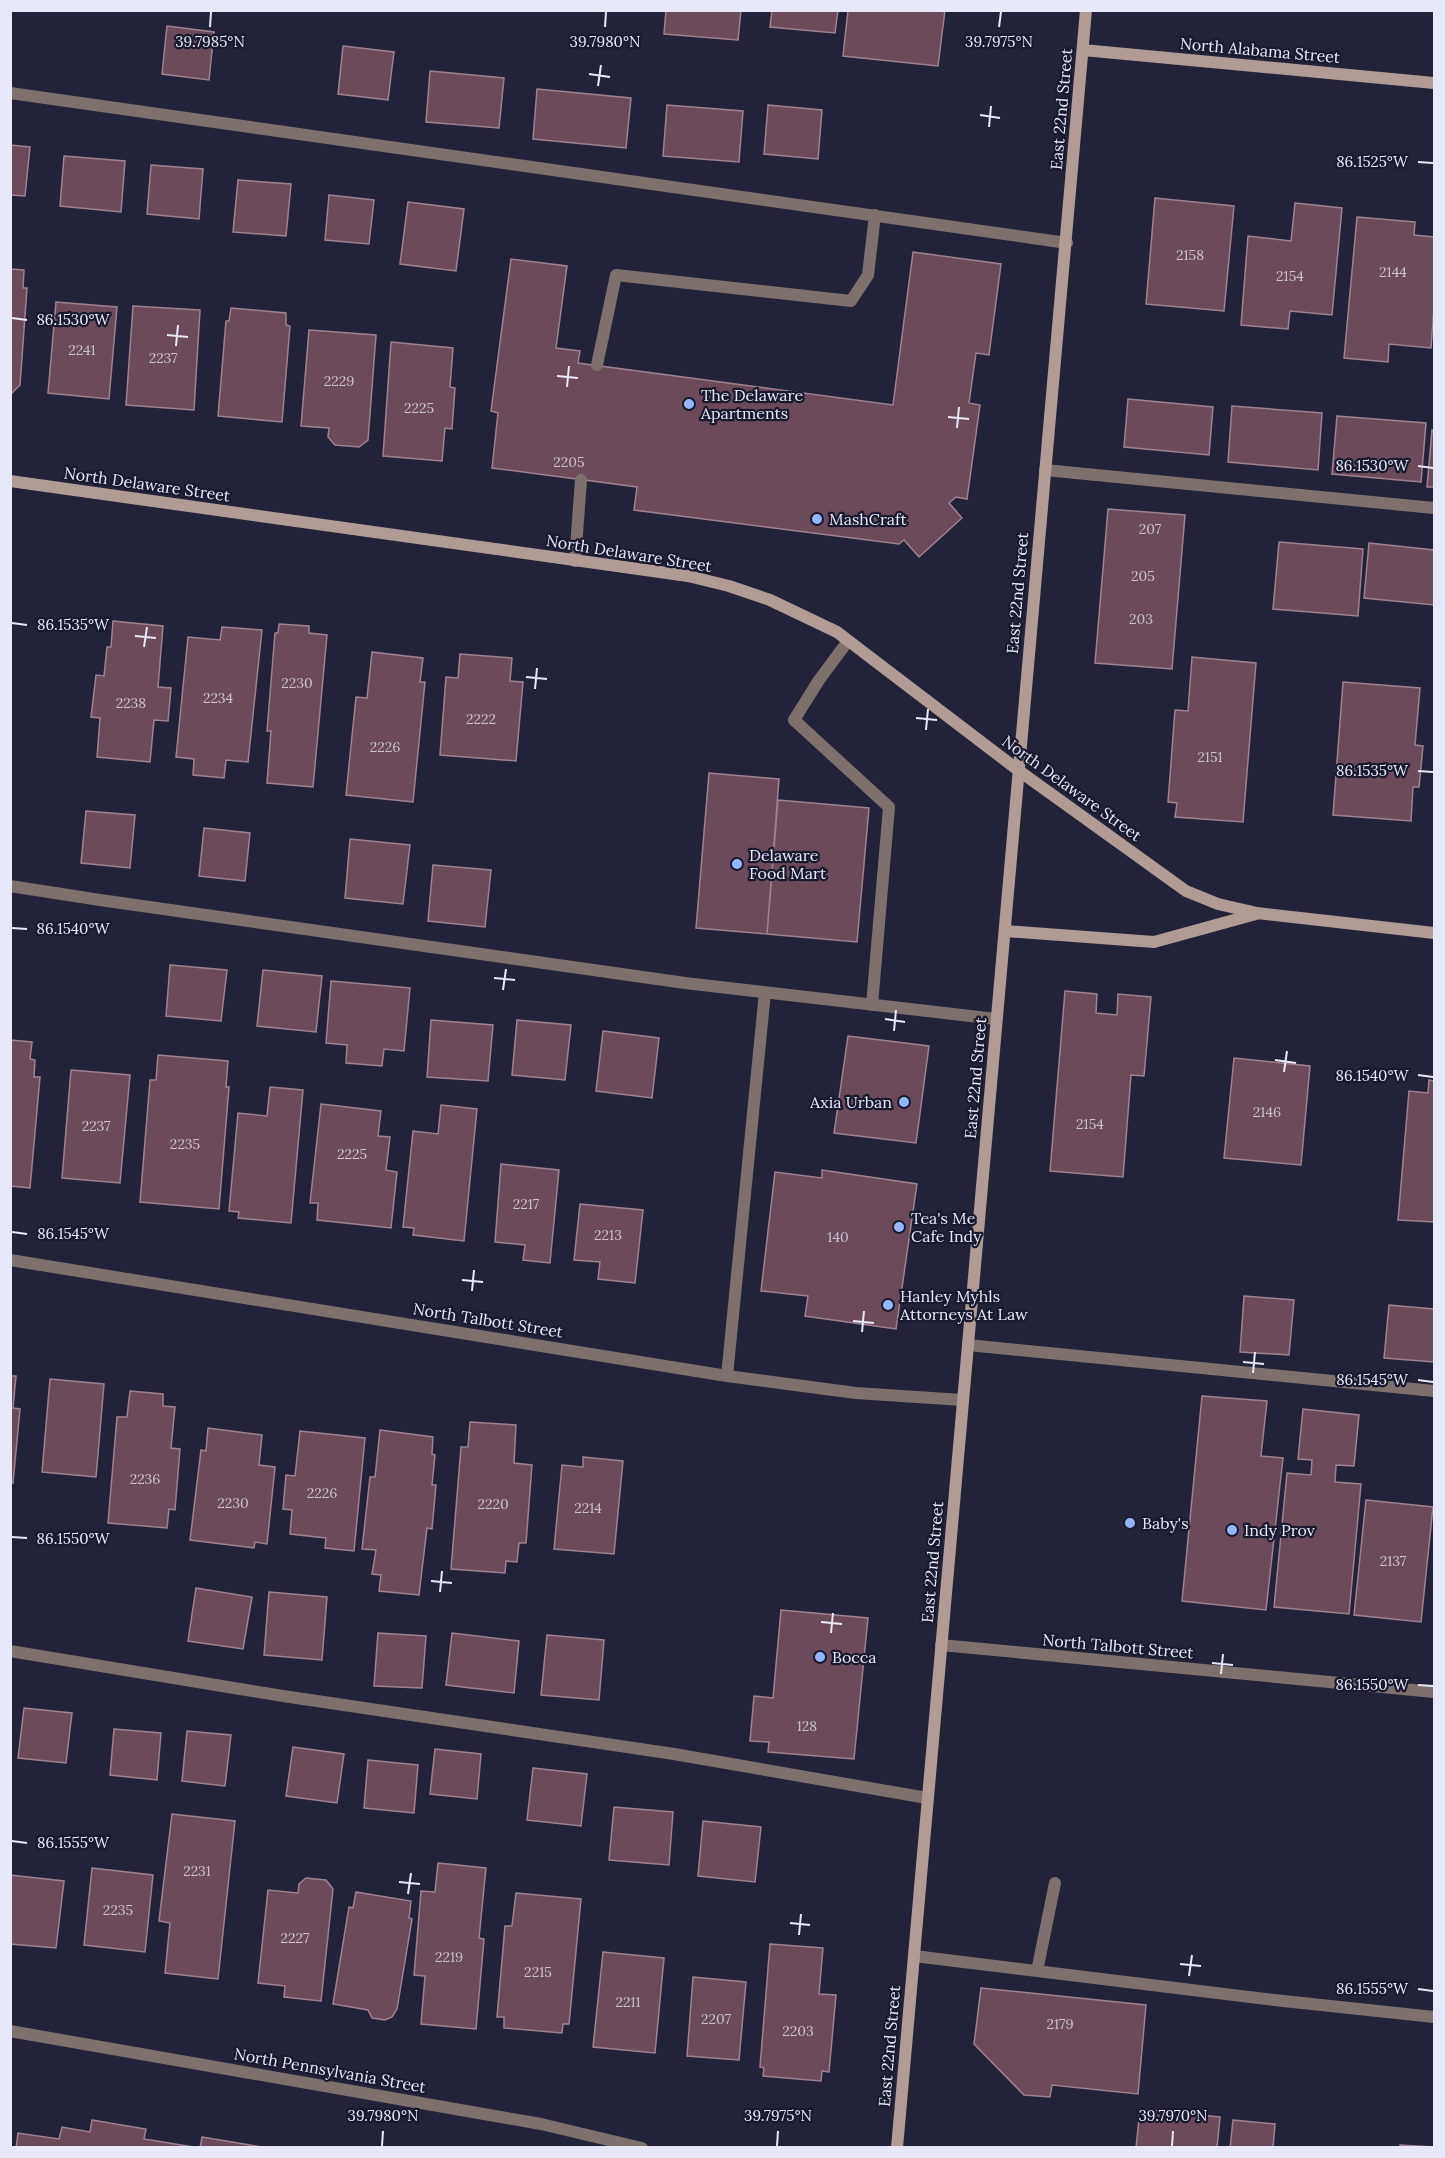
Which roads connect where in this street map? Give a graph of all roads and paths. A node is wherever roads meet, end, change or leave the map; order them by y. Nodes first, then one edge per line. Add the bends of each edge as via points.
1 (1086, 10) edge
2 (1083, 50) junction
3 (1434, 83) edge
4 (10, 93) edge
5 (875, 215) junction
6 (1067, 243) junction
7 (597, 365) dead end
8 (1045, 470) junction
9 (581, 480) dead end
10 (10, 481) edge
11 (1434, 508) edge
12 (575, 561) junction
13 (848, 641) junction
14 (1018, 770) junction
15 (10, 886) edge
16 (1257, 914) junction
17 (1005, 931) junction
18 (1434, 933) edge
19 (765, 992) junction
20 (872, 1005) junction
21 (996, 1019) junction
22 (10, 1260) edge
23 (968, 1345) junction
24 (727, 1376) junction
25 (1434, 1390) edge
26 (962, 1400) junction
27 (941, 1646) junction
28 (10, 1652) edge
29 (1434, 1692) edge
30 (927, 1798) junction
31 (1055, 1883) dead end
32 (914, 1956) junction
33 (1037, 1971) junction
34 (1434, 2017) edge
35 (10, 2031) edge
36 (642, 2148) edge
37 (897, 2148) edge

1 - 2 main road, East 22nd Street
2 - 3 main road, North Alabama Street
2 - 6 main road, East 22nd Street
4 - 5 street
5 - 6 street
5 - 7 street via 867,275 850,301 616,275
6 - 8 main road, East 22nd Street
8 - 11 street
8 - 14 main road, East 22nd Street
9 - 12 street
10 - 12 main road, North Delaware Street
12 - 13 main road, North Delaware Street via 688,576 729,586 801,613
13 - 14 main road, North Delaware Street
13 - 20 street via 794,720 889,807
14 - 16 main road, North Delaware Street via 1186,891
14 - 17 main road, East 22nd Street
15 - 19 street
16 - 17 main road via 1154,942
16 - 18 main road, North Delaware Street
17 - 21 main road, East 22nd Street
19 - 20 street
19 - 24 street
20 - 21 street
21 - 23 main road, East 22nd Street
22 - 24 street, North Talbott Street
23 - 25 street
23 - 26 main road, East 22nd Street
24 - 26 street, North Talbott Street via 865,1394
26 - 27 main road, East 22nd Street
27 - 29 street, North Talbott Street
27 - 30 main road, East 22nd Street
28 - 30 street via 674,1754
30 - 32 main road, East 22nd Street
31 - 33 street
32 - 33 street
32 - 37 main road, East 22nd Street
33 - 34 street
35 - 36 street, North Pennsylvania Street via 540,2124

